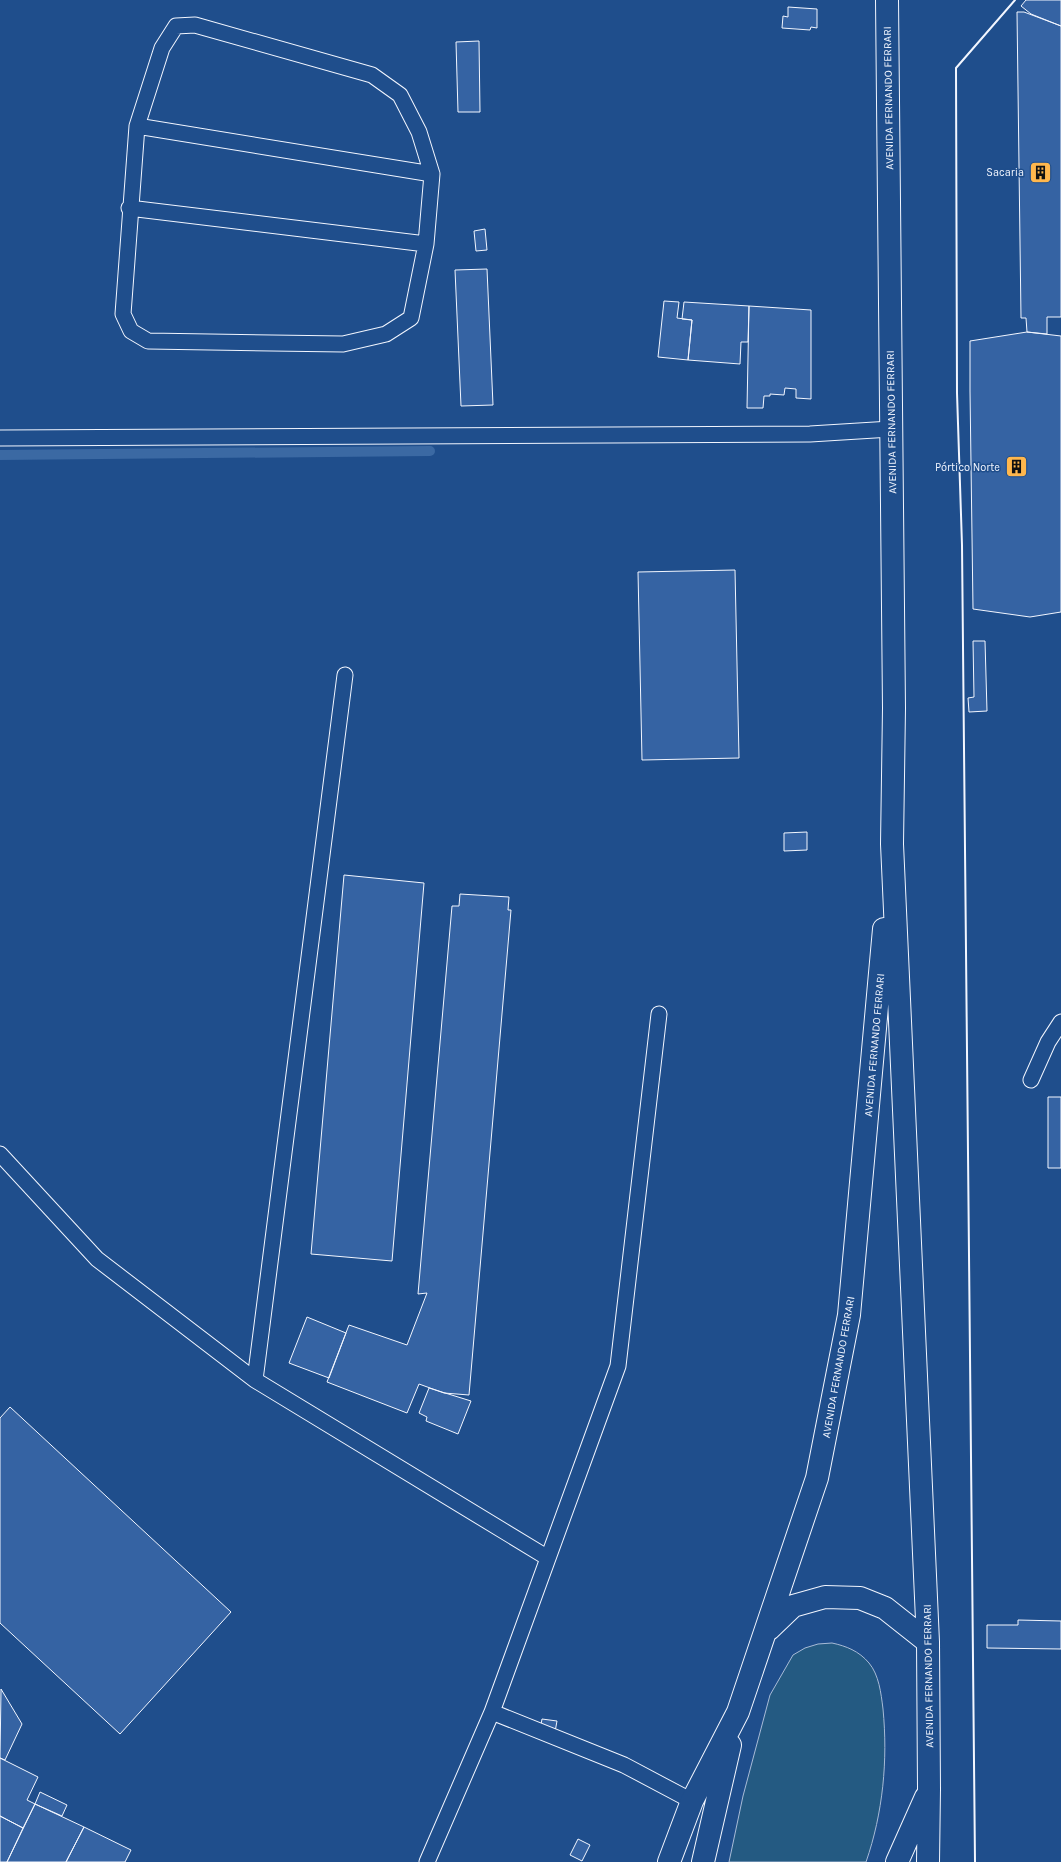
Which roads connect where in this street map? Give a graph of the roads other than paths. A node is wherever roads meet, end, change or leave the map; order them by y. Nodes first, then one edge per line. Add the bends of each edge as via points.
1 (887, 0) edge
2 (137, 126) junction
3 (432, 174) junction
4 (130, 208) junction
5 (426, 244) junction
6 (892, 429) junction
7 (0, 438) edge
8 (345, 675) dead end
9 (892, 844) junction
10 (659, 1014) dead end
11 (1061, 1022) edge
12 (1031, 1080) dead end
13 (0, 1154) edge
14 (254, 1380) junction
15 (548, 1558) junction
16 (767, 1630) junction
17 (928, 1642) junction
18 (492, 1712) junction
19 (738, 1712) junction
20 (929, 1789) junction
21 (692, 1801) junction
22 (427, 1862) edge
23 (669, 1862) edge
24 (703, 1862) edge
25 (896, 1862) edge
26 (928, 1862) edge

1 - 6 street, AVENIDA FERNANDO FERRARI
2 - 3 lane
2 - 3 lane via 162,48 176,26 195,25 372,75 400,95 419,132
2 - 4 lane
3 - 5 lane
4 - 5 lane
4 - 5 lane via 123,314 131,331 148,342 342,344 386,334 411,318
6 - 7 lane via 810,434
6 - 9 street, AVENIDA FERNANDO FERRARI
8 - 14 lane
9 - 16 street, AVENIDA FERNANDO FERRARI via 850,1315 817,1478
9 - 17 street, AVENIDA FERNANDO FERRARI
10 - 15 lane via 618,1366
11 - 12 lane via 1048,1042
13 - 14 lane via 97,1259
14 - 15 lane
15 - 18 lane
16 - 17 street via 793,1606 825,1597 860,1598 885,1608
16 - 19 street, AVENIDA FERNANDO FERRARI
17 - 20 street, AVENIDA FERNANDO FERRARI
18 - 21 lane via 624,1765
18 - 22 lane
19 - 21 street, AVENIDA FERNANDO FERRARI
19 - 24 street
20 - 25 street, AVENIDA FERNANDO FERRARI
20 - 26 street, AVENIDA FERNANDO FERRARI
21 - 23 street, AVENIDA FERNANDO FERRARI

